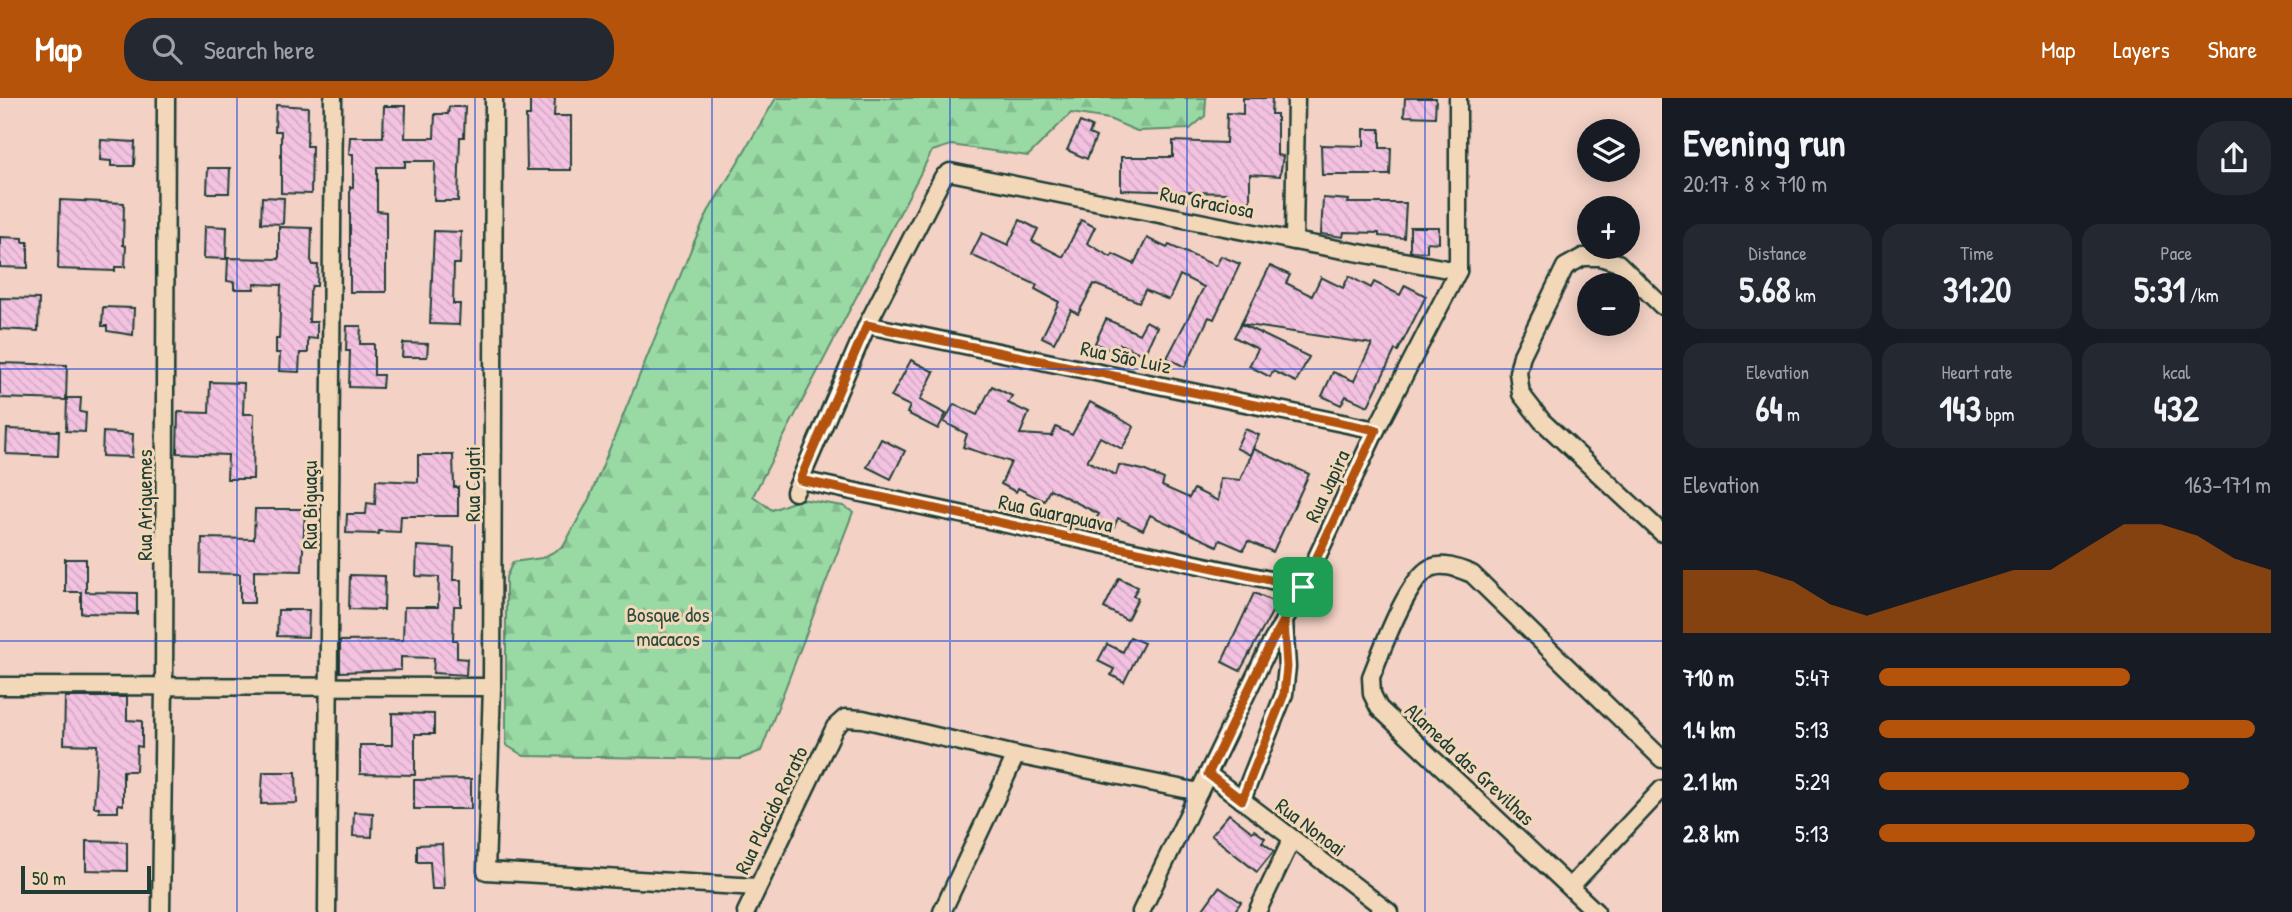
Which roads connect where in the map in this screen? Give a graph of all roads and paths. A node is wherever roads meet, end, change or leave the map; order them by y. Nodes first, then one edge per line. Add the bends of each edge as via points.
1 (166, 98) edge
2 (333, 98) edge
3 (494, 98) edge
4 (1296, 98) edge
5 (1458, 98) edge
6 (1294, 241) junction
7 (1458, 271) junction
8 (1662, 306) edge
9 (867, 325) junction
10 (1376, 430) junction
11 (1662, 533) edge
12 (1303, 587) junction
13 (1284, 620) junction
14 (329, 685) junction
15 (0, 686) edge
16 (164, 686) junction
17 (492, 687) junction
18 (1016, 755) junction
19 (1662, 759) edge
20 (1208, 774) junction
21 (1662, 789) edge
22 (1199, 792) junction
23 (1242, 800) junction
24 (1292, 839) junction
25 (1570, 886) junction
26 (757, 887) junction
27 (161, 912) edge
28 (327, 912) edge
29 (746, 912) edge
30 (942, 912) edge
31 (1141, 912) edge
32 (1257, 912) edge
33 (1389, 912) edge
34 (1596, 912) edge

1 - 16 street, Rua Ariquemes
2 - 14 street, Rua Biguaçu
3 - 17 street, Rua Cajati
4 - 6 street
5 - 7 street, Rua Japira
6 - 7 street, Rua Graciosa
6 - 9 street, Rua Graciosa via 950,172 943,177
7 - 10 street, Rua Japira
8 - 11 street via 1618,263 1583,257 1565,267 1518,372 1521,394 1542,421
9 - 10 street, Rua São Luiz
9 - 12 street, Rua Guarapuava via 797,486
10 - 12 street, Rua Japira
12 - 13 street, Rua Japira
13 - 20 street, Rua Japira
13 - 23 street via 1284,694
14 - 16 street
14 - 17 street
14 - 28 street, Rua Biguaçu
15 - 16 street
16 - 27 street, Rua Ariquemes
17 - 26 street, Rua Cajati via 486,871
18 - 22 street
18 - 26 street, Rua Placido Rorato via 845,718 835,727
18 - 30 street
19 - 25 street, Alameda das Grevilhas via 1472,574 1450,566 1432,568 1416,579 1371,677 1379,708
20 - 22 street, Rua Japira
20 - 23 street, Rua Nonoai
21 - 25 street
22 - 31 street, Rua Japira
23 - 24 street, Rua Nonoai
24 - 32 street
24 - 33 street, Rua Nonoai
25 - 34 street, Alameda das Grevilhas
26 - 29 street, Rua Placido Rorato

